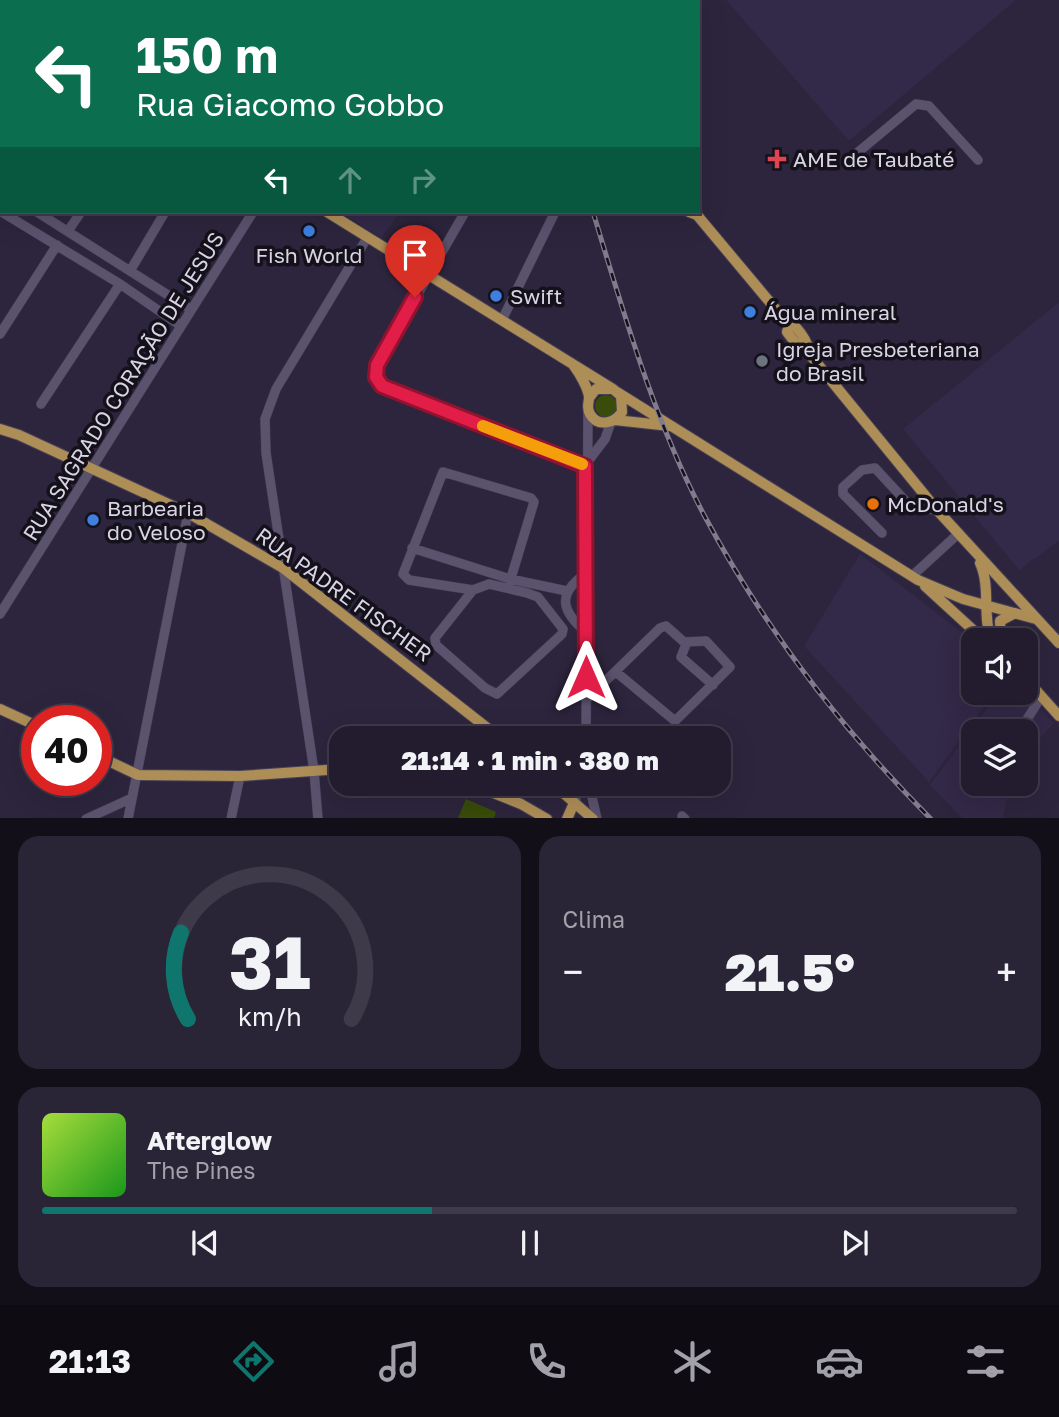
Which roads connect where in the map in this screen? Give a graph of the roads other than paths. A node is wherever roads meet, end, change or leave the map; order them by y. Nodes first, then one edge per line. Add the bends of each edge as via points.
1 (858, 153) dead end
2 (978, 160) dead end
3 (11, 214) edge
4 (40, 214) edge
5 (79, 214) edge
6 (165, 214) edge
7 (252, 214) edge
8 (330, 214) edge
9 (465, 214) edge
10 (554, 214) edge
11 (696, 214) edge
12 (68, 231) junction
13 (367, 238) junction
14 (57, 245) junction
15 (130, 271) junction
16 (427, 274) junction
17 (120, 284) junction
18 (190, 309) junction
19 (502, 320) junction
20 (181, 326) junction
21 (0, 334) edge
22 (573, 365) junction
23 (615, 390) junction
24 (588, 403) junction
25 (41, 404) dead end
26 (613, 421) junction
27 (676, 428) junction
28 (0, 429) edge
29 (585, 466) junction
30 (93, 468) junction
31 (937, 510) junction
32 (188, 513) junction
33 (882, 533) dead end
34 (958, 534) junction
35 (412, 548) junction
36 (976, 554) junction
37 (283, 568) junction
38 (585, 574) junction
39 (915, 578) junction
40 (509, 583) junction
41 (473, 590) junction
42 (567, 591) junction
43 (984, 606) junction
44 (547, 609) junction
45 (567, 611) junction
46 (1015, 613) junction
47 (0, 614) edge
48 (1036, 619) junction
49 (971, 628) edge
50 (989, 628) edge
51 (1000, 628) edge
52 (586, 632) junction
53 (1057, 636) edge
54 (687, 642) junction
55 (616, 672) junction
56 (713, 685) junction
57 (1038, 693) edge
58 (1041, 697) junction
59 (586, 700) junction
60 (0, 709) edge
61 (1059, 715) edge
62 (21, 719) edge
63 (1027, 719) edge
64 (485, 726) edge
65 (586, 726) edge
66 (112, 763) edge
67 (329, 770) edge
68 (314, 771) junction
69 (138, 775) junction
70 (240, 776) junction
71 (496, 796) edge
72 (566, 796) edge
73 (577, 796) edge
74 (591, 796) edge
75 (132, 798) junction
76 (574, 803) junction
77 (541, 817) edge
78 (86, 818) edge
79 (128, 818) edge
80 (231, 818) edge
81 (318, 818) edge
82 (567, 818) edge
83 (595, 818) edge

1 - 2 street via 916,104 922,104 929,106
3 - 14 street
4 - 12 street
5 - 12 street
6 - 15 street
7 - 18 street, RUA SAGRADO CORAÇÃO DE JESUS
8 - 13 main road
9 - 16 street
10 - 19 street
11 - 31 main road via 789,325 787,332 800,349 811,356
12 - 15 street
13 - 16 main road
13 - 37 street via 276,389 265,419
14 - 17 street
14 - 21 street
15 - 18 street
16 - 19 main road
16 - 29 street via 377,365 376,377 382,386
17 - 20 street
17 - 25 street
18 - 20 street, RUA SAGRADO CORAÇÃO DE JESUS
19 - 22 main road
20 - 30 street, RUA SAGRADO CORAÇÃO DE JESUS
22 - 23 main road
22 - 24 main road
23 - 24 main road via 596,389
23 - 26 main road via 623,407
23 - 27 main road
24 - 26 main road via 598,422
24 - 29 street
26 - 27 main road
26 - 29 street
27 - 39 main road
28 - 30 main road, RUA PADRE FISCHER
29 - 38 street
30 - 32 main road, RUA PADRE FISCHER
30 - 47 street, RUA SAGRADO CORAÇÃO DE JESUS
31 - 33 street via 911,507 875,468 862,470 843,487 843,494
31 - 34 main road
32 - 37 main road, RUA PADRE FISCHER
32 - 69 street
34 - 36 main road
34 - 39 street
35 - 40 street
35 - 40 street via 443,472 531,498 534,502
35 - 41 street via 403,574 409,580
36 - 43 main road via 987,582
36 - 48 main road
37 - 64 main road, RUA PADRE FISCHER
37 - 68 street
38 - 42 street
38 - 52 street
39 - 43 main road
39 - 49 main road
40 - 41 street
40 - 42 street
40 - 44 street via 538,597
41 - 44 street via 435,638 436,645 493,693 502,692 562,634 561,624
42 - 45 street
43 - 46 main road
43 - 50 main road
44 - 45 street
45 - 52 street
46 - 48 main road
46 - 51 main road via 1000,621
48 - 53 main road
52 - 59 street
54 - 55 street via 666,626 660,628
54 - 56 street via 681,657
54 - 56 street via 706,641 729,664 729,670
55 - 56 street via 675,720
55 - 59 street
57 - 58 main road
58 - 61 main road
58 - 63 street
59 - 65 street
60 - 62 main road
66 - 69 main road
67 - 68 main road
68 - 70 main road
68 - 81 street
69 - 70 main road
69 - 75 street
70 - 80 street
71 - 77 main road
72 - 76 main road
73 - 76 street
74 - 83 street
75 - 78 street
75 - 79 street
76 - 82 main road
76 - 83 main road

